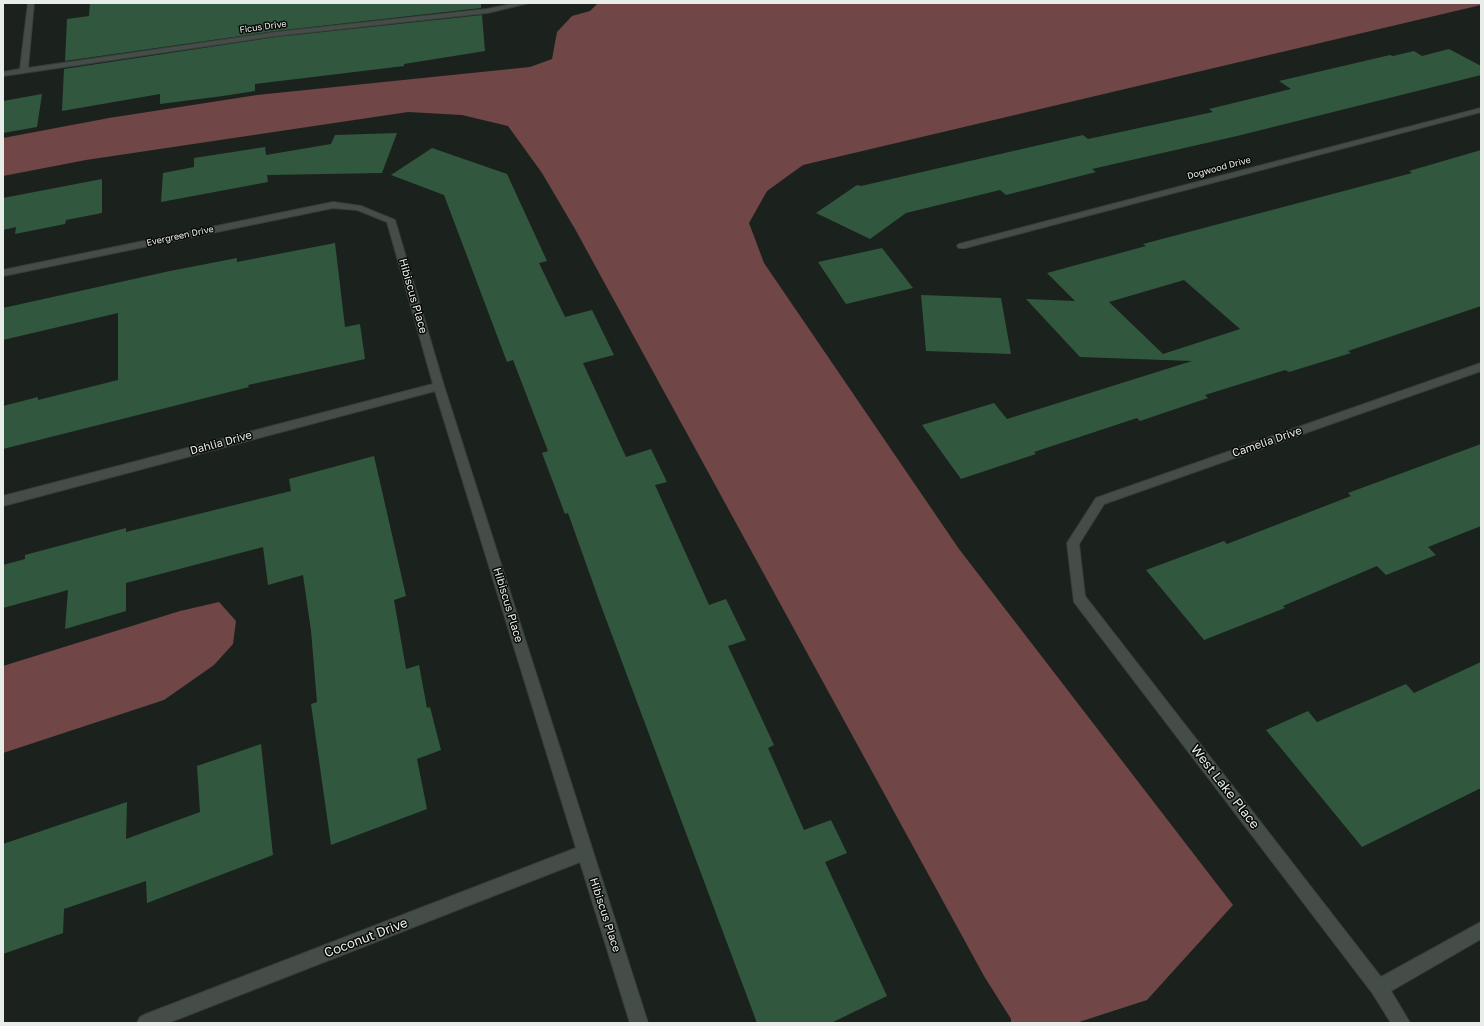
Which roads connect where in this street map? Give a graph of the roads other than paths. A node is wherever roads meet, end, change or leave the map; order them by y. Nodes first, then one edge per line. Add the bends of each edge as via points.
1 (31, 3) edge
2 (526, 3) edge
3 (24, 70) junction
4 (3, 74) edge
5 (1481, 110) edge
6 (358, 208) joint
7 (962, 246) dead end
8 (3, 272) edge
9 (1481, 367) edge
10 (439, 386) junction
11 (3, 501) edge
12 (1073, 543) joint
13 (585, 852) junction
14 (1481, 930) edge
15 (1379, 988) junction
16 (146, 1023) edge
17 (639, 1023) edge
18 (1401, 1023) edge

1 - 3 street
2 - 3 street, Ficus Drive via 487,11 276,34
3 - 4 street, Ficus Drive
5 - 7 street, Dogwood Drive
6 - 8 street, Evergreen Drive via 333,205
6 - 10 street, Hibiscus Place via 391,220
9 - 12 street, Camelia Drive via 1100,502
10 - 11 street, Dahlia Drive
10 - 13 street, Hibiscus Place
12 - 15 street, West Lake Place via 1079,598
13 - 16 street, Coconut Drive
13 - 17 street, Hibiscus Place
14 - 15 street
15 - 18 street, West Lake Place

